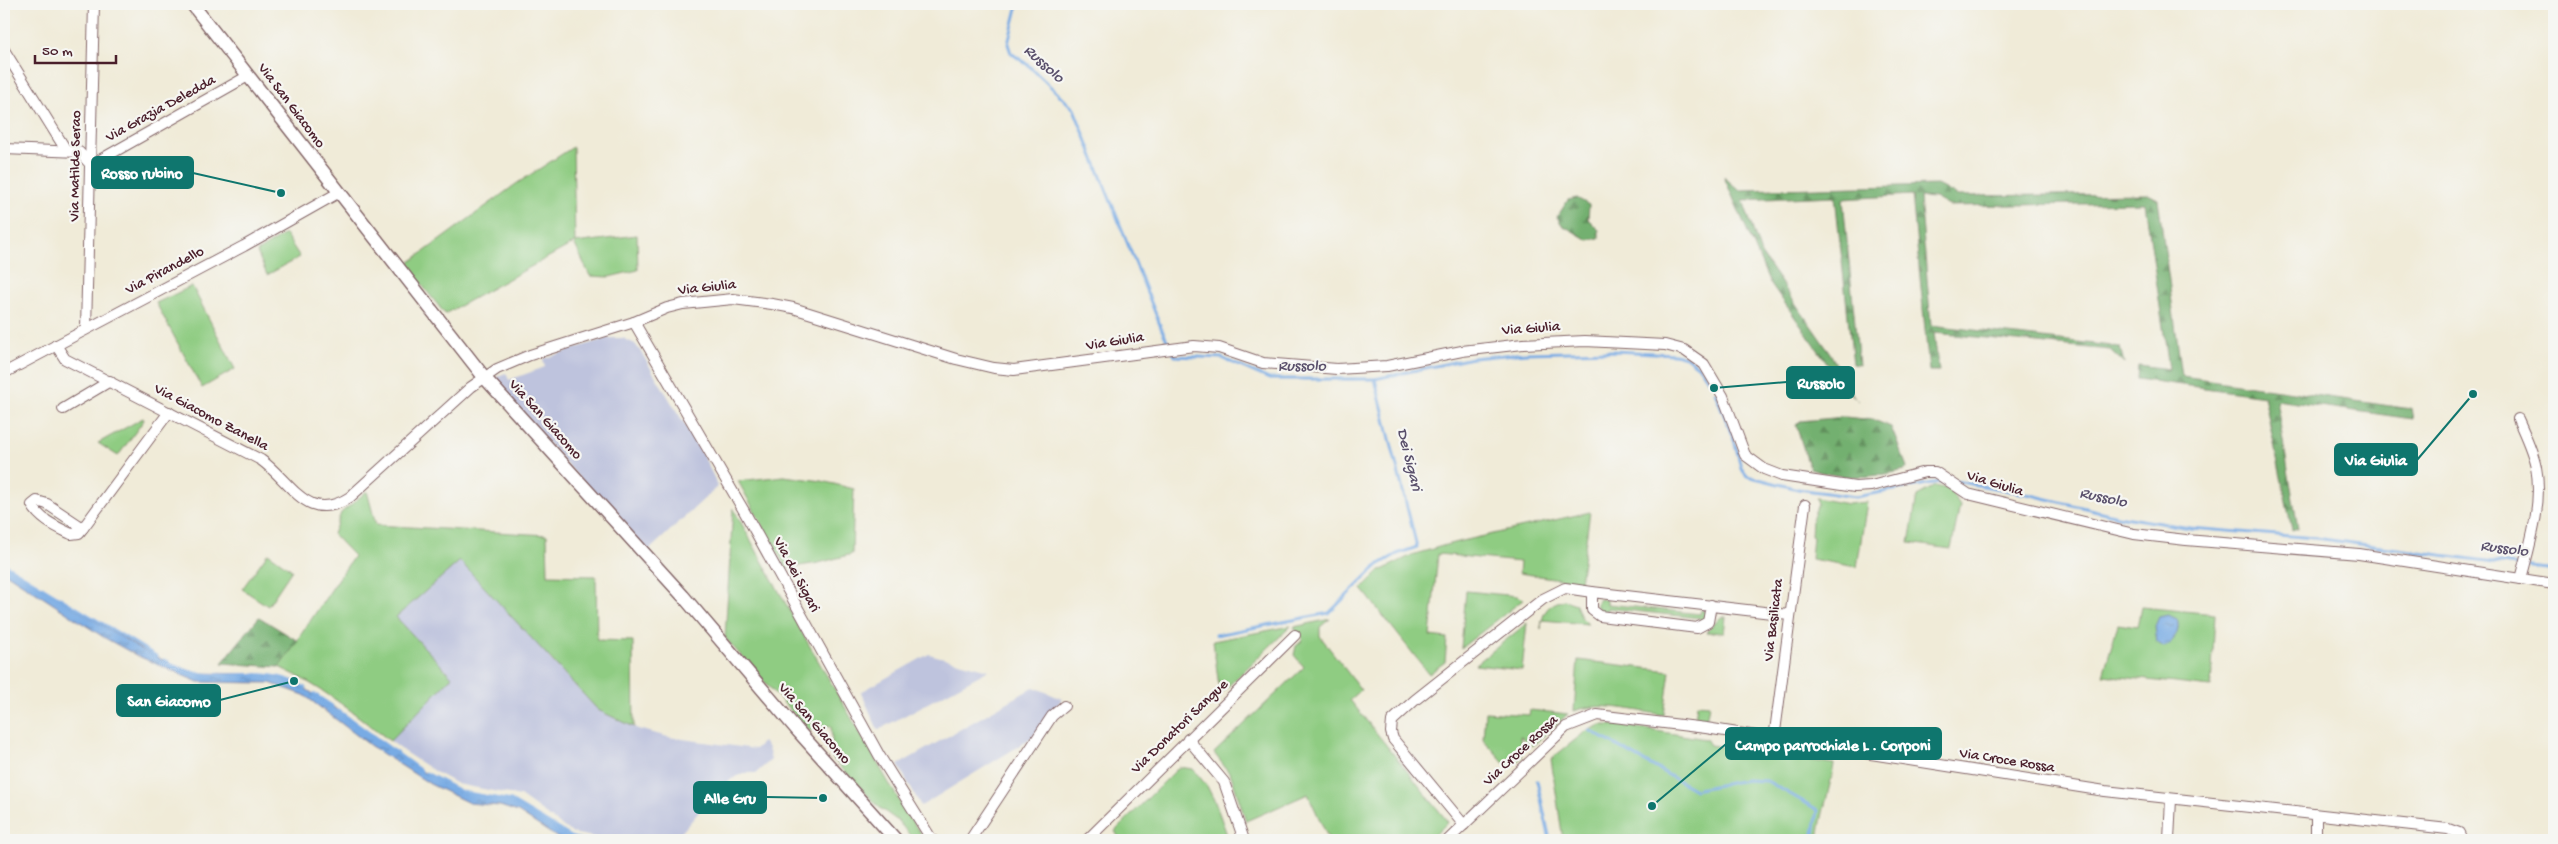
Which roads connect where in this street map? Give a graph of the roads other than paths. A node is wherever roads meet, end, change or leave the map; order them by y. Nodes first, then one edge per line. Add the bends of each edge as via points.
1 (94, 4) edge
2 (192, 4) edge
3 (4, 50) edge
4 (248, 76) junction
5 (4, 149) edge
6 (66, 150) junction
7 (91, 164) junction
8 (338, 193) junction
9 (634, 322) junction
10 (86, 329) junction
11 (56, 345) junction
12 (4, 373) edge
13 (484, 377) junction
14 (110, 381) junction
15 (63, 409) dead end
16 (169, 412) junction
17 (2518, 420) dead end
18 (1804, 504) dead end
19 (83, 528) dead end
20 (2523, 574) junction
21 (2554, 584) edge
22 (1592, 592) junction
23 (1711, 605) junction
24 (1790, 615) junction
25 (1295, 635) dead end
26 (1064, 706) dead end
27 (1188, 739) junction
28 (1774, 739) junction
29 (2171, 799) junction
30 (2316, 816) junction
31 (1464, 825) junction
32 (896, 840) edge
33 (932, 840) edge
34 (970, 840) edge
35 (1087, 840) edge
36 (1244, 840) edge
37 (1448, 840) edge
38 (2169, 840) edge
39 (2316, 840) edge
40 (2462, 840) edge

1 - 7 street, Via Matilde Serao
2 - 4 street, Via San Giacomo
3 - 6 street
4 - 7 street, Via Grazia Deledda
4 - 8 street, Via San Giacomo
5 - 6 street
6 - 7 street via 79,152
7 - 10 street, Via Matilde Serao
8 - 10 street, Via Pirandello
8 - 13 street, Via San Giacomo
9 - 13 street, Via Giulia via 530,355
9 - 20 street, Via Giulia via 667,308 706,300 733,299 793,308 870,334 994,368 1032,369 1194,346 1219,348 1263,363 1337,369 1387,366 1462,351 1514,345 1585,341 1665,345 1684,350 1704,364 1723,396 1745,454 1771,472 1855,487 1935,472 1968,494 2134,534 2359,554
9 - 33 street, Via dei Sigari via 880,755
10 - 11 street, Via Pirandello
11 - 12 street, Via Pirandello
11 - 14 street, Via Giacomo Zanella via 65,359
13 - 16 street, Via Giacomo Zanella via 338,505 315,506 306,502 276,470 261,460
13 - 32 street, Via San Giacomo via 683,596
14 - 15 street
14 - 16 street, Via Giacomo Zanella
16 - 19 street
17 - 20 street via 2536,467 2537,486
18 - 24 street, Via Basilicata
20 - 21 street, Via Giulia
22 - 23 street
22 - 23 street via 1592,610 1600,616 1697,628 1708,622
22 - 31 street via 1566,588 1543,599 1414,700 1392,721 1393,739
23 - 24 street
24 - 28 street, Via Basilicata
25 - 27 street, Via Donatori Sangue
26 - 34 street via 1052,716
27 - 35 street, Via Donatori Sangue
27 - 36 street via 1224,782
28 - 29 street, Via Croce Rossa
28 - 31 street, Via Croce Rossa via 1597,715 1566,727
29 - 30 street, Via Croce Rossa
29 - 38 street
30 - 39 street
30 - 40 street, Via Croce Rossa via 2448,829 2459,833
31 - 37 street, Via Croce Rossa

